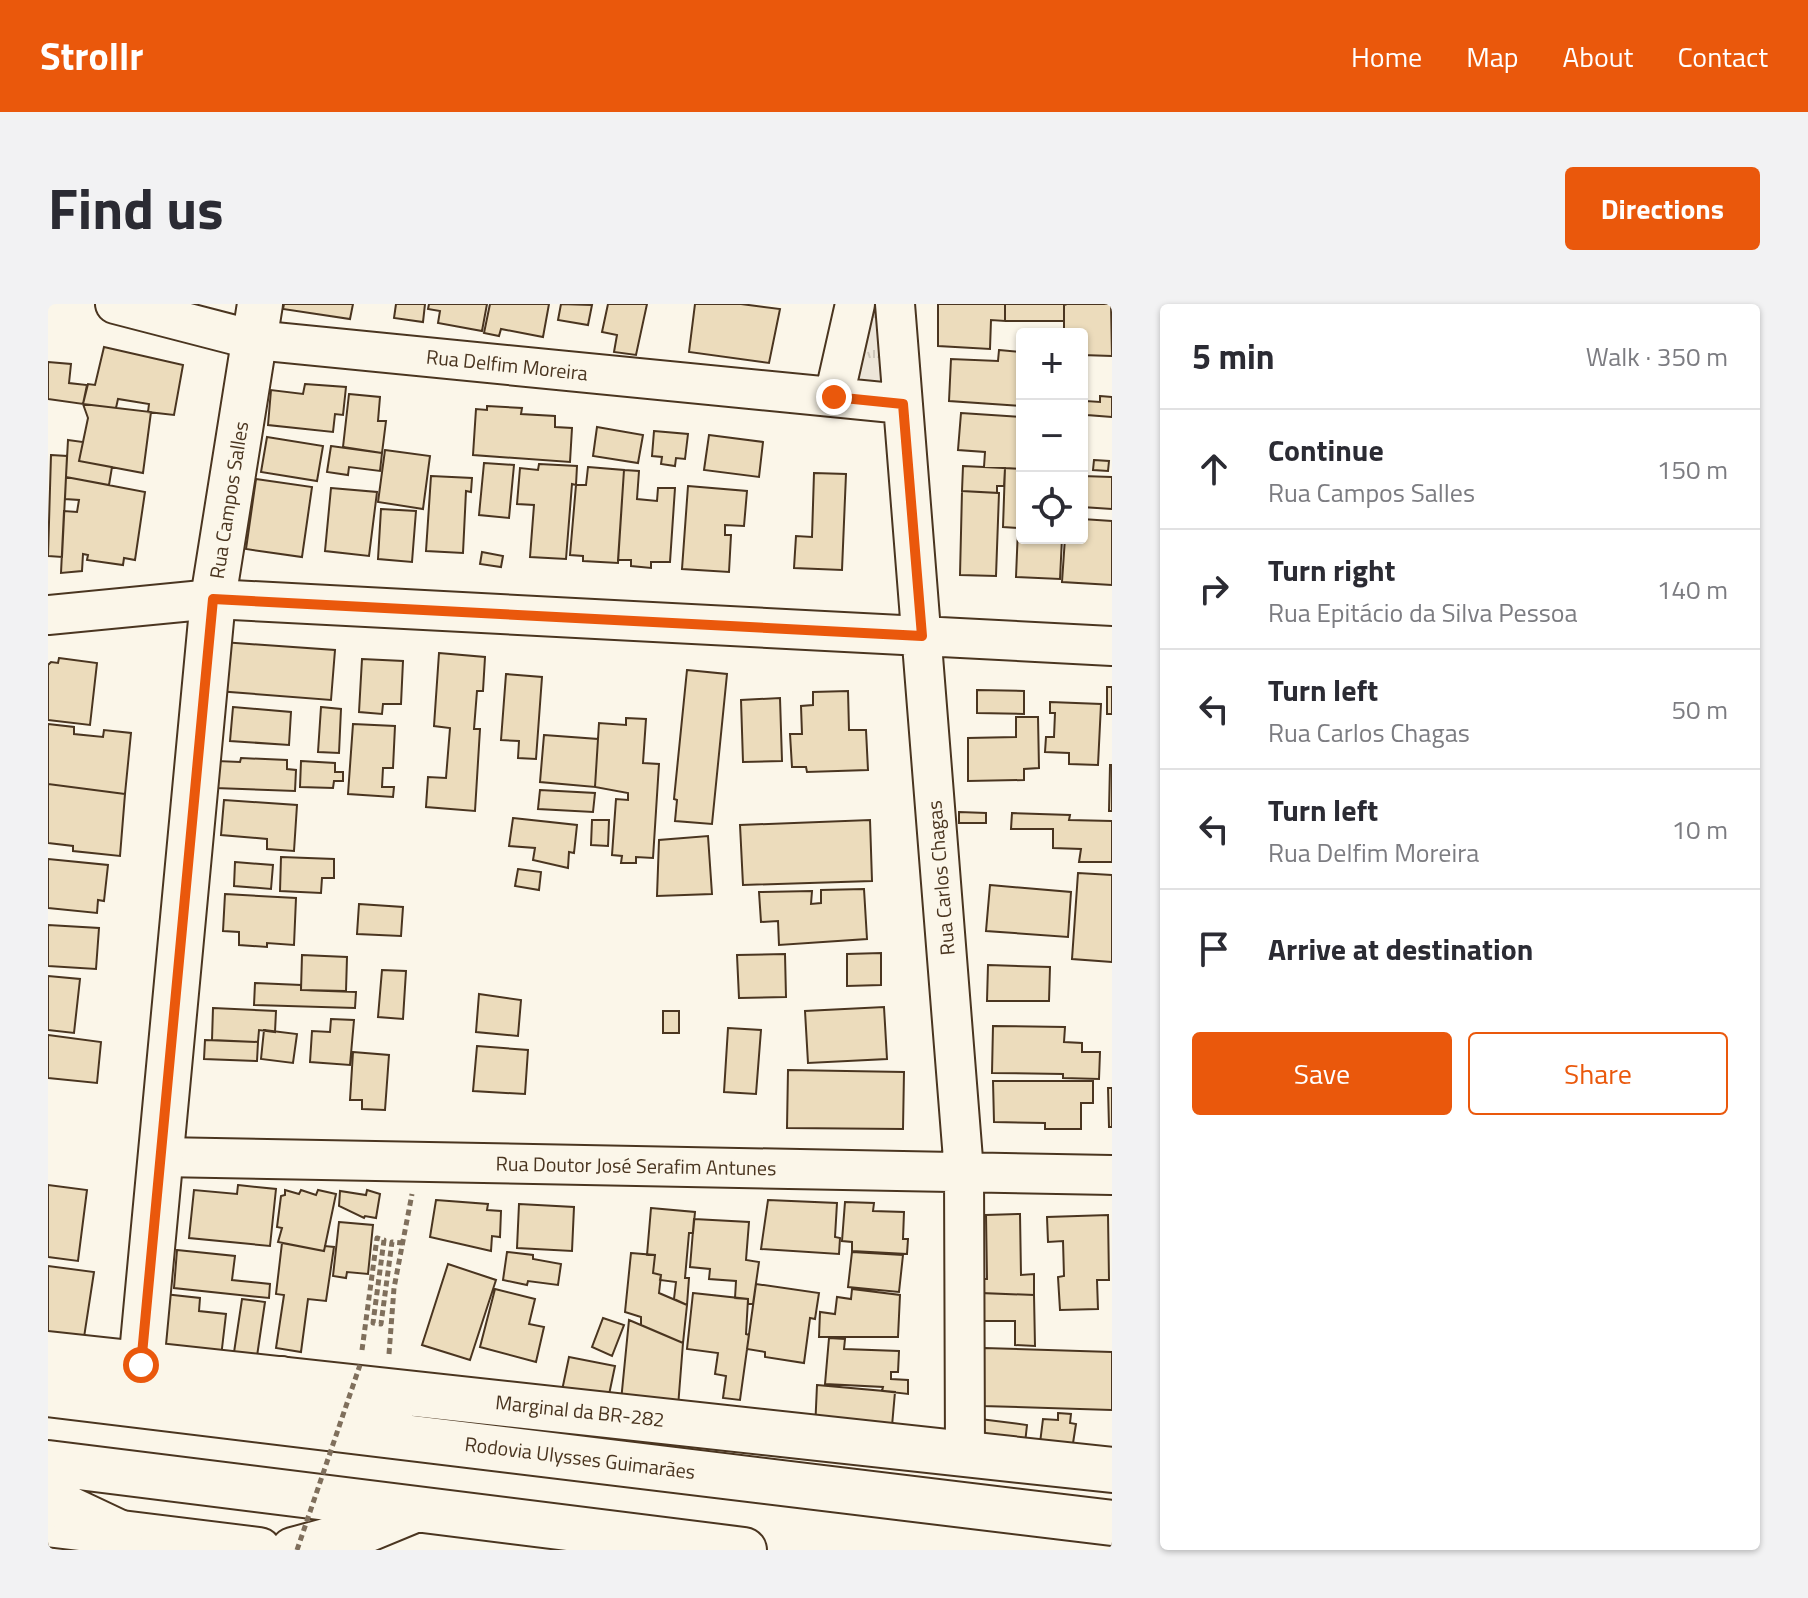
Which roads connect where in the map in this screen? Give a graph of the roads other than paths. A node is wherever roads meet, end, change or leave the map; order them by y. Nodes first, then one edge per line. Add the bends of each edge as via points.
1 (115, 304) edge
2 (855, 304) edge
3 (895, 304) edge
4 (257, 322) edge
5 (834, 397) junction
6 (903, 404) junction
7 (213, 599) junction
8 (48, 615) edge
9 (922, 636) junction
10 (1112, 646) edge
11 (161, 1157) junction
12 (964, 1172) junction
13 (1112, 1175) edge
14 (48, 1354) edge
15 (141, 1365) junction
16 (281, 1379) junction
17 (48, 1394) edge
18 (475, 1446) junction
19 (965, 1452) junction
20 (48, 1463) edge
21 (1112, 1470) edge
22 (48, 1499) edge
23 (415, 1509) junction
24 (1112, 1523) edge
25 (48, 1524) edge
26 (119, 1541) edge
27 (259, 1550) edge
28 (295, 1550) edge
29 (744, 1550) edge

1 - 4 street, Rua Delfim Moreira
2 - 5 street
3 - 6 street, Rua Carlos Chagas
4 - 5 street, Rua Delfim Moreira
4 - 7 main road, Rua Campos Salles
5 - 6 street, Rua Delfim Moreira
6 - 9 street, Rua Carlos Chagas
7 - 8 street
7 - 9 street
7 - 11 main road, Rua Campos Salles
9 - 10 street
9 - 12 street, Rua Carlos Chagas
11 - 12 street, Rua Doutor José Serafim Antunes
11 - 15 main road, Rua Campos Salles
12 - 13 street, Rua Doutor José Serafim Antunes
12 - 19 street, Rua Carlos Chagas
14 - 15 main road, Marginal da BR-282
15 - 16 main road, Marginal da BR-282
16 - 18 main road
16 - 19 main road, Marginal da BR-282 via 373,1378
17 - 18 main road, Rodovia Ulysses Guimarães
18 - 24 main road, Rodovia Ulysses Guimarães
19 - 21 main road, Marginal da BR-282
20 - 23 main road
22 - 26 main road
23 - 28 main road via 366,1530
23 - 29 main road
25 - 26 main road
26 - 27 main road

